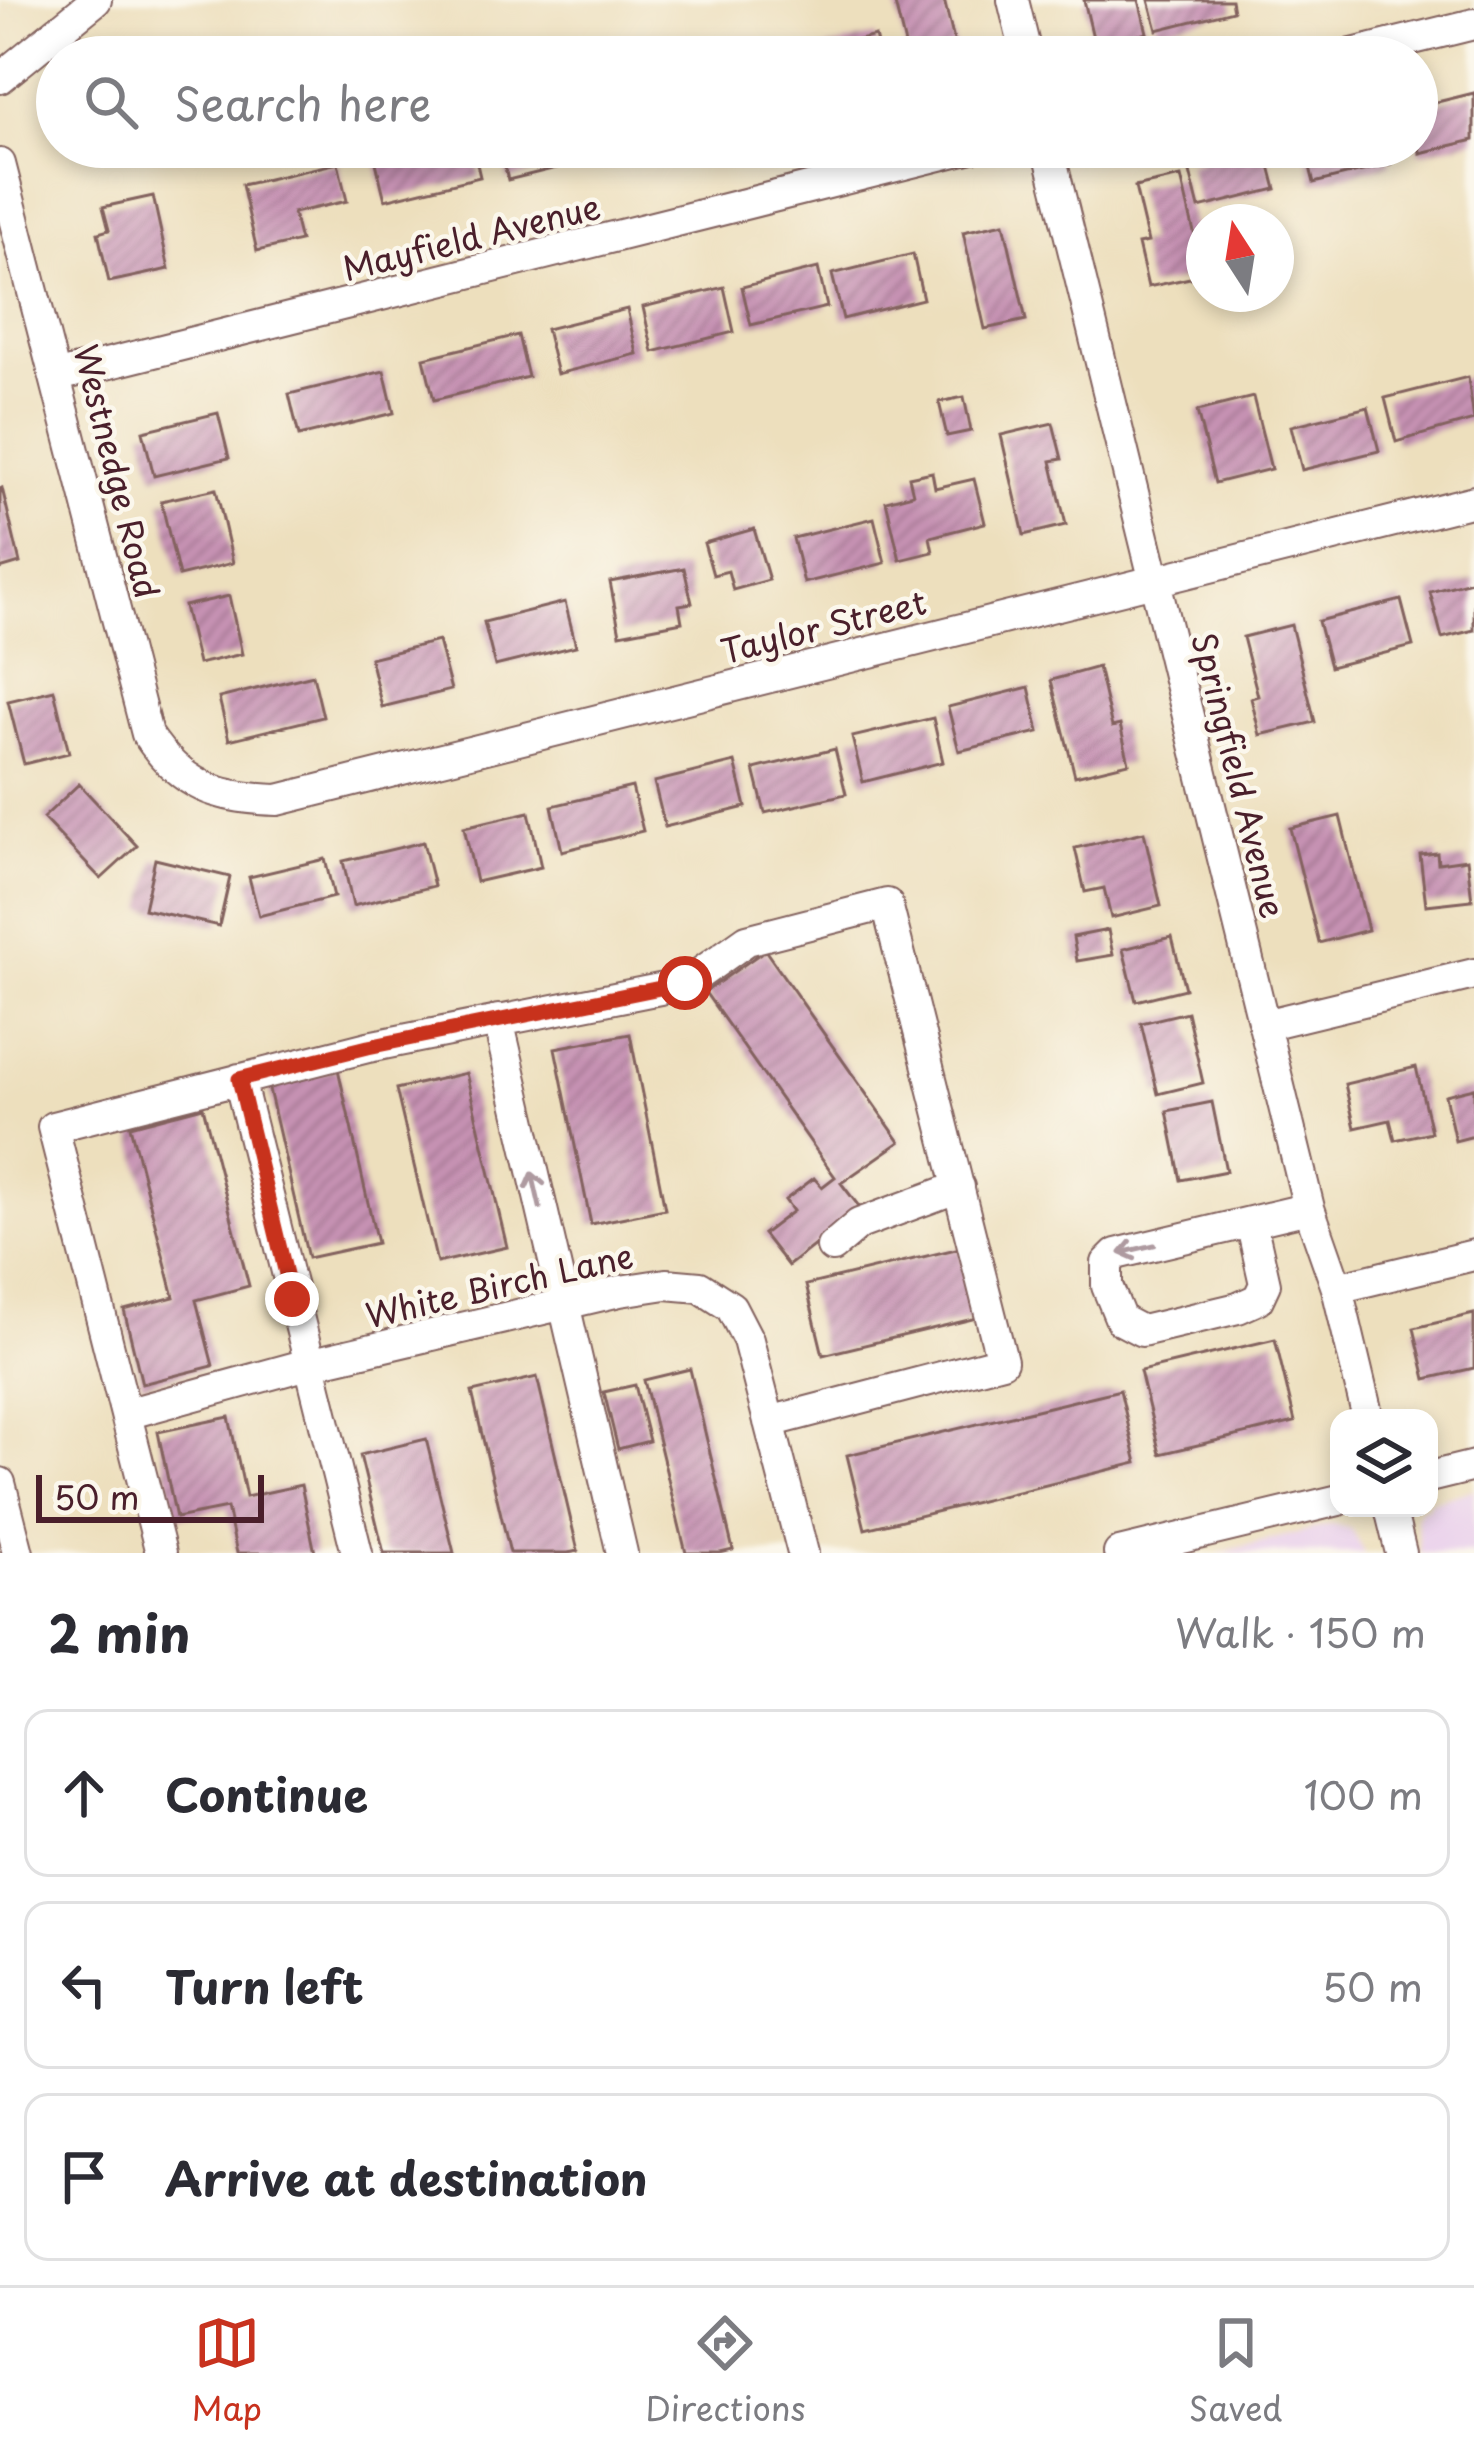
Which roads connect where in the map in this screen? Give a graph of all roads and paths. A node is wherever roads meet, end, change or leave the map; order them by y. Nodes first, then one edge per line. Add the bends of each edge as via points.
1 (96, 0) edge
2 (1013, 0) edge
3 (1474, 24) edge
4 (52, 36) edge
5 (1022, 36) edge
6 (1425, 36) edge
7 (36, 49) edge
8 (0, 78) edge
9 (0, 164) edge
10 (888, 168) edge
11 (1053, 168) edge
12 (58, 376) junction
13 (1474, 501) edge
14 (1156, 578) junction
15 (191, 782) joint
16 (1474, 974) edge
17 (498, 1020) junction
18 (1264, 1025) junction
19 (239, 1079) junction
20 (958, 1187) junction
21 (1309, 1208) junction
22 (1251, 1222) junction
23 (832, 1246) dead end
24 (1474, 1256) edge
25 (1337, 1288) junction
26 (562, 1304) junction
27 (308, 1364) junction
28 (1366, 1409) edge
29 (126, 1414) junction
30 (770, 1422) junction
31 (1474, 1466) edge
32 (1438, 1476) edge
33 (0, 1483) edge
34 (1330, 1502) edge
35 (1392, 1517) edge
36 (18, 1553) edge
37 (161, 1553) edge
38 (357, 1553) edge
39 (622, 1553) edge
40 (803, 1553) edge
41 (1119, 1553) edge
42 (1401, 1553) edge

1 - 4 street
2 - 5 street
3 - 6 street
7 - 8 street
9 - 12 street, Westnedge Road
10 - 12 street, Mayfield Avenue
11 - 14 street, Springfield Avenue
12 - 15 street, Westnedge Road via 148,734
13 - 14 street, Taylor Street
14 - 15 street, Taylor Street via 278,800 238,798
14 - 18 street, Springfield Avenue
16 - 18 street
17 - 19 street
17 - 20 street via 685,983 747,940 887,904
26 -> 17 street
18 - 21 street, Springfield Avenue
19 - 27 street
19 - 29 street via 53,1127
20 - 23 street via 860,1224
20 - 30 street via 1002,1361
21 - 22 street
21 - 25 street, Springfield Avenue
22 -> 22 street via 1116,1254 1106,1286 1121,1320 1142,1330 1258,1299 1265,1284
24 - 25 street
25 - 28 street, Springfield Avenue
26 - 27 street, White Birch Lane
26 - 30 street, White Birch Lane via 666,1284 700,1287 731,1307
26 - 39 street
27 - 29 street, White Birch Lane
27 - 38 street
29 - 37 street
30 - 40 street, White Birch Lane
31 - 32 street
33 - 36 street
34 - 41 street
35 - 42 street

